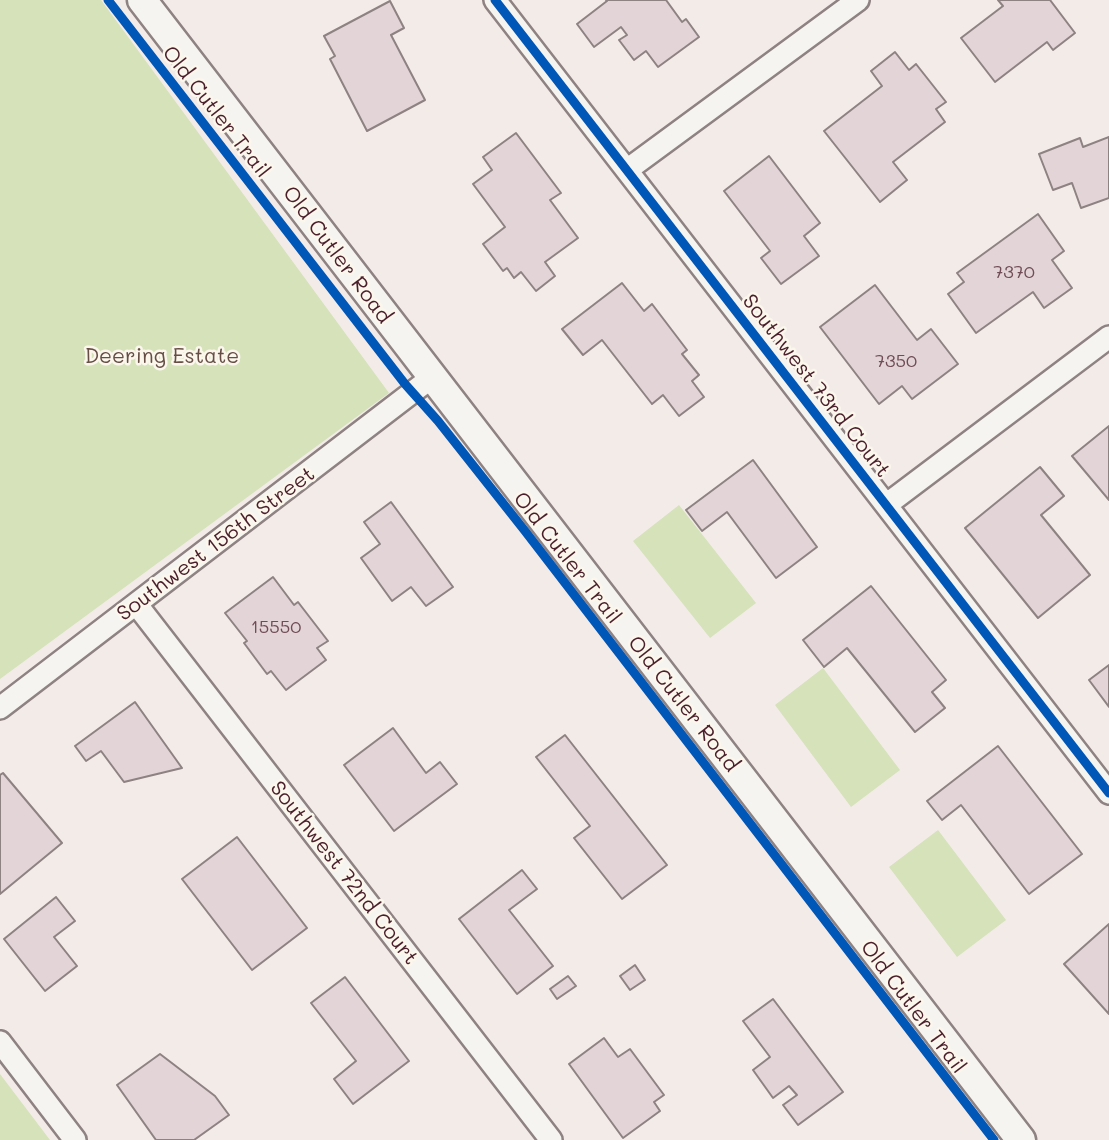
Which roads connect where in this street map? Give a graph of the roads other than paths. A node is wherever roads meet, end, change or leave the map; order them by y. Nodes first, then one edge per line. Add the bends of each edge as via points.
1 (142, 0) edge
2 (495, 0) edge
3 (858, 0) edge
4 (627, 170) junction
5 (1109, 337) edge
6 (431, 378) junction
7 (886, 505) junction
8 (137, 605) junction
9 (0, 708) edge
10 (1109, 793) edge
11 (0, 1042) edge
12 (75, 1140) edge
13 (551, 1140) edge
14 (1021, 1140) edge

1 - 6 main road, Old Cutler Road
2 - 4 street, Southwest 73rd Court
3 - 4 street
4 - 7 street, Southwest 73rd Court
5 - 7 street
6 - 8 street, Southwest 156th Street
6 - 14 main road, Old Cutler Road
7 - 10 street, Southwest 73rd Court
8 - 9 street, Southwest 156th Street
8 - 13 street, Southwest 72nd Court
11 - 12 street

